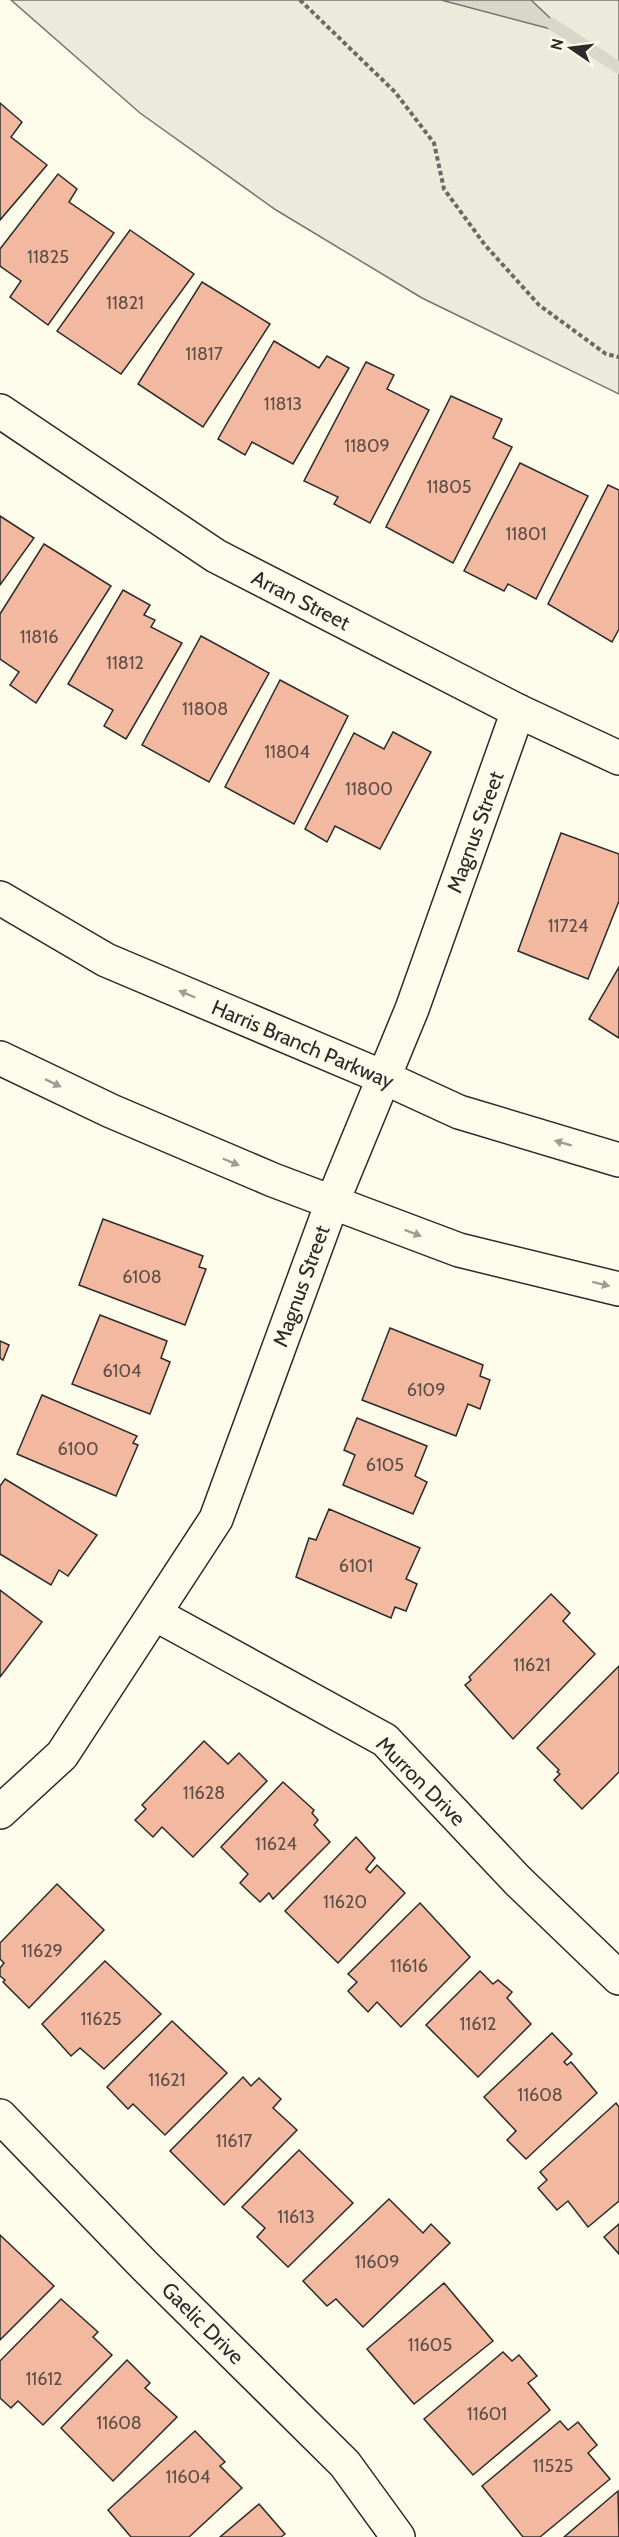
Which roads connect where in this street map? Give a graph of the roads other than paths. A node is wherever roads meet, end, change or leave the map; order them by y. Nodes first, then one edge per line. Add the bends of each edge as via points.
1 (0, 411) edge
2 (518, 711) junction
3 (619, 758) edge
4 (0, 898) edge
5 (0, 1058) edge
6 (385, 1078) junction
7 (619, 1160) edge
8 (332, 1203) junction
9 (619, 1289) edge
10 (155, 1614) junction
11 (0, 1812) edge
12 (619, 1978) edge
13 (0, 2116) edge
14 (399, 2537) edge

1 - 2 street, Arran Street via 216,556
2 - 3 street, Arran Street
2 - 6 street, Magnus Street
6 -> 4 street, Harris Branch Parkway via 106,960
5 -> 8 street via 111,1111
7 -> 6 street, Harris Branch Parkway via 459,1112
6 - 8 street, Magnus Street
8 -> 9 street via 459,1250
8 - 10 street, Magnus Street via 216,1519
10 - 11 street, Magnus Street via 62,1755
10 - 12 street, Murron Drive via 385,1740 518,1881
13 - 14 street, Gaelic Drive via 345,2464

